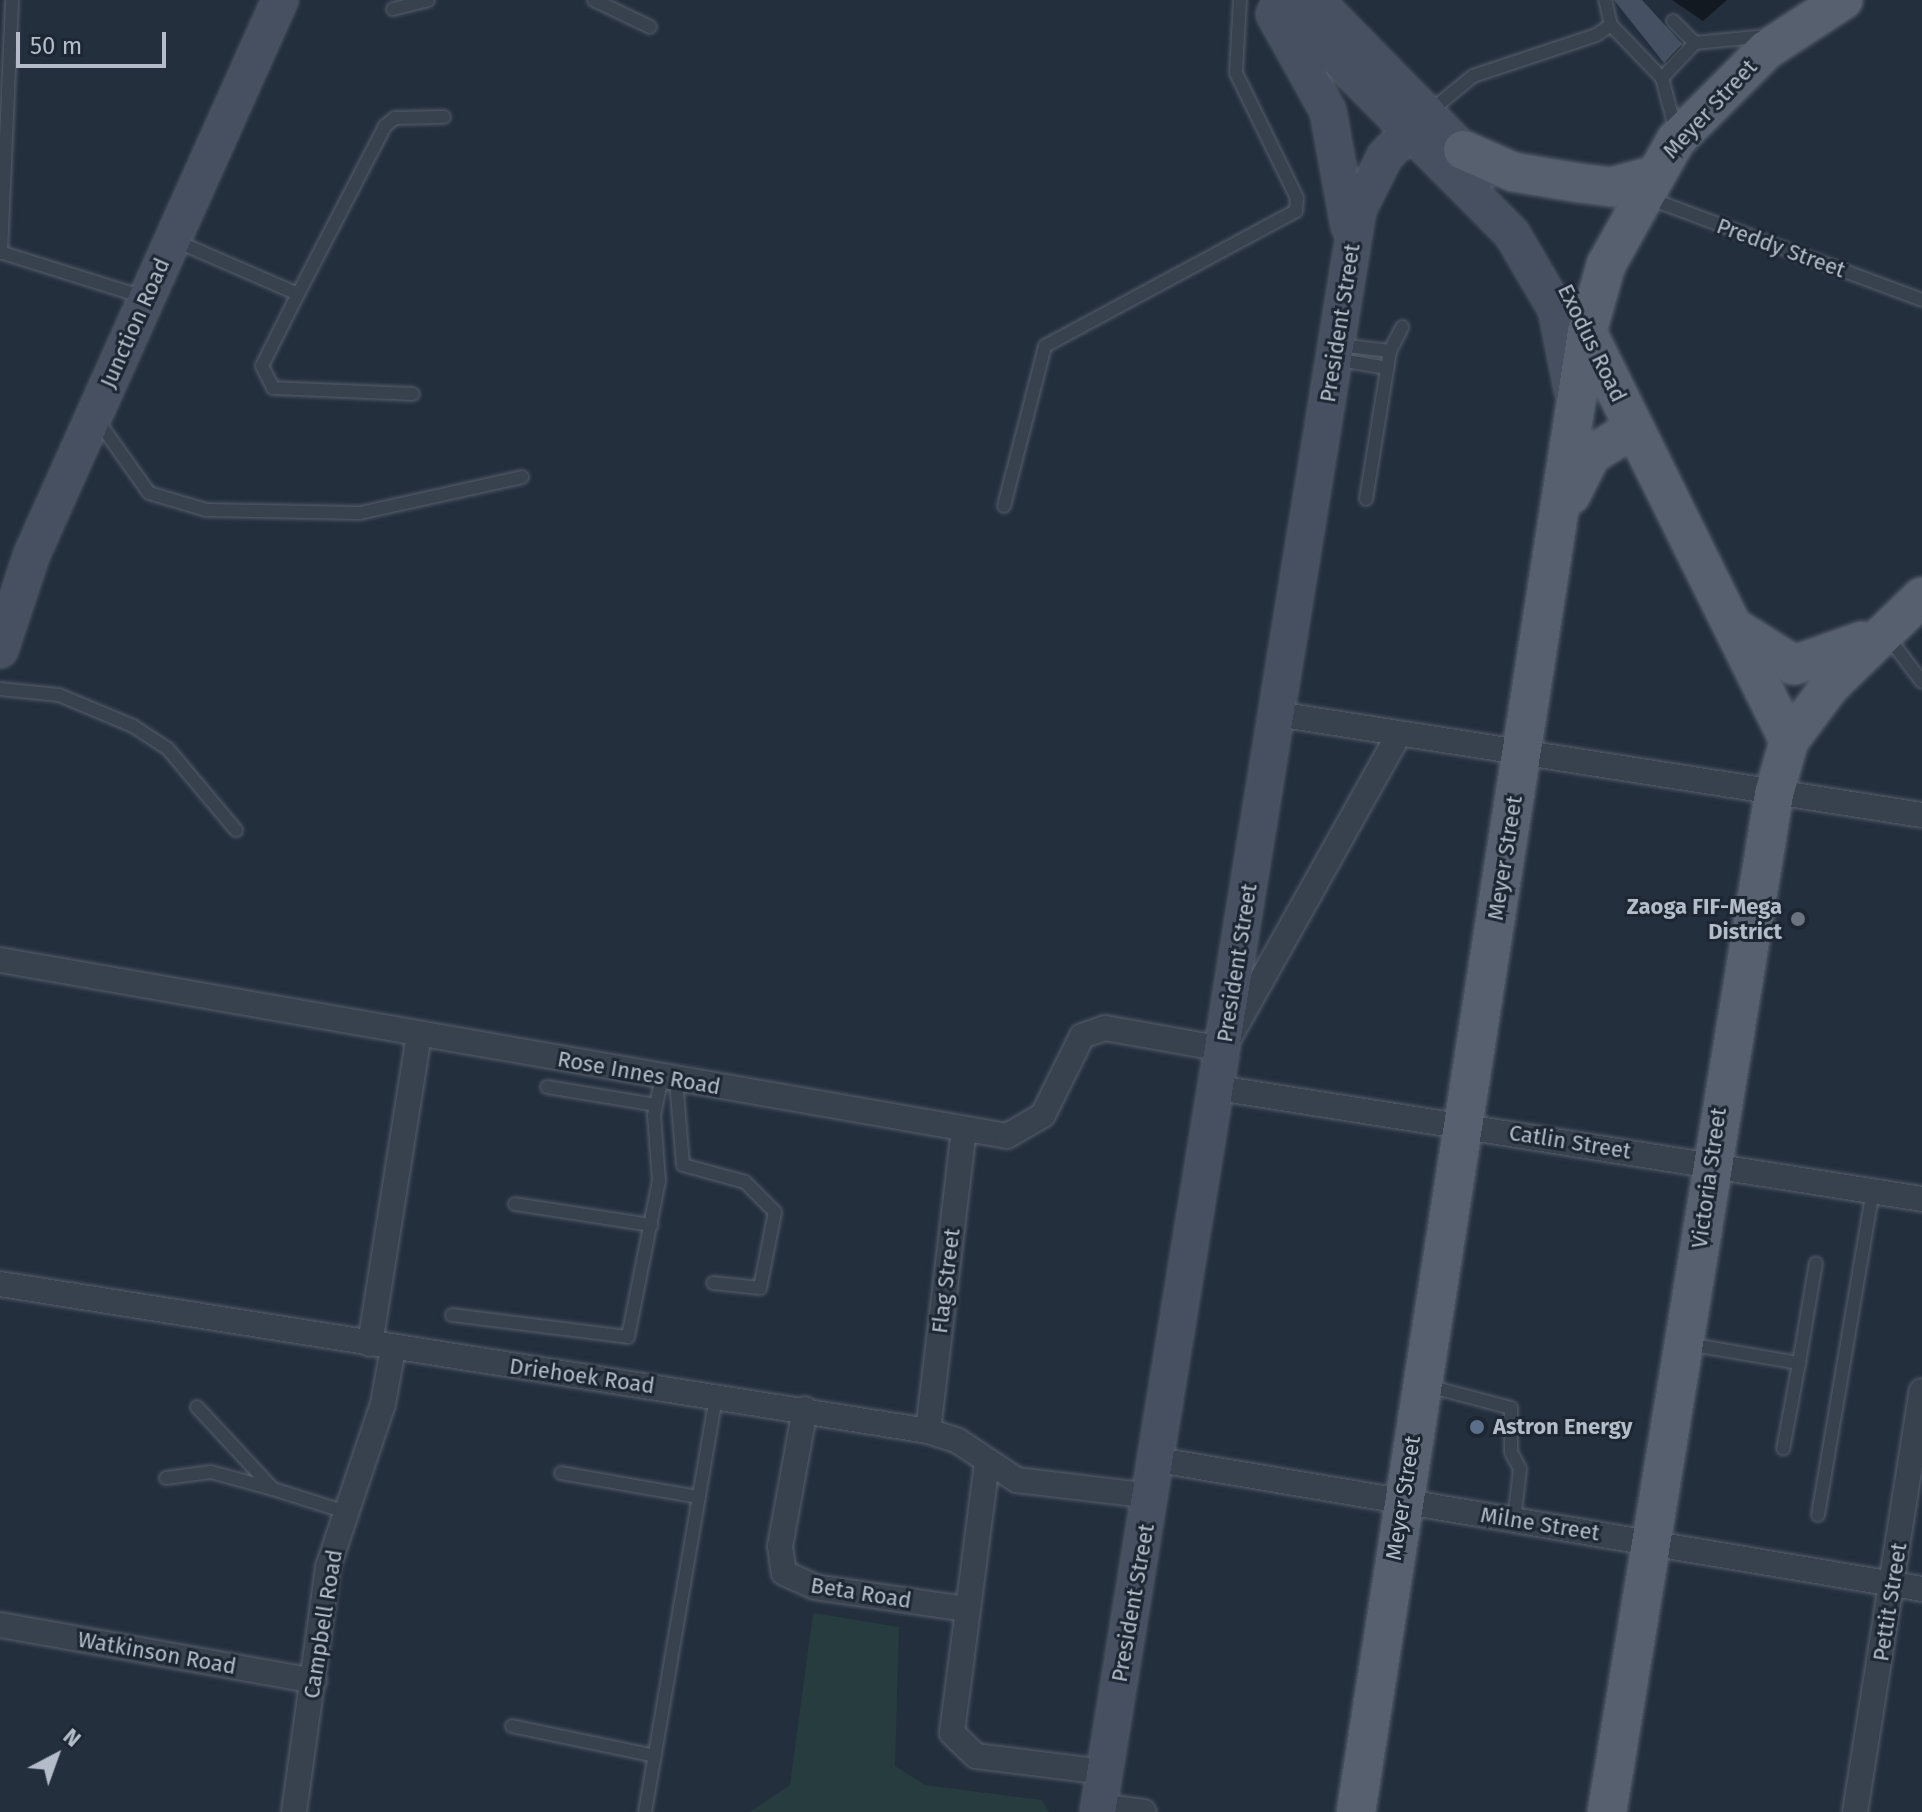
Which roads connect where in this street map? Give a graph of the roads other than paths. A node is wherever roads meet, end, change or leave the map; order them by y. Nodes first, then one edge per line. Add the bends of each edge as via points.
1 (12, 0) edge
2 (280, 0) edge
3 (428, 0) edge
4 (594, 0) edge
5 (1240, 0) edge
6 (1268, 0) edge
7 (1279, 0) edge
8 (1315, 0) edge
9 (1605, 0) edge
10 (1843, 0) edge
11 (393, 9) dead end
12 (1673, 21) dead end
13 (1611, 25) junction
14 (650, 27) dead end
15 (1798, 27) junction
16 (1695, 43) junction
17 (0, 68) edge
18 (1662, 78) junction
19 (11, 82) junction
20 (444, 117) dead end
21 (1419, 122) junction
22 (1676, 140) junction
23 (1463, 150) junction
24 (1644, 186) junction
25 (173, 239) junction
26 (1352, 246) junction
27 (0, 252) edge
28 (298, 294) junction
29 (147, 298) junction
30 (1922, 300) edge
31 (1402, 327) dead end
32 (1587, 332) junction
33 (1390, 351) junction
34 (1335, 352) junction
35 (1387, 368) junction
36 (413, 394) dead end
37 (1575, 406) junction
38 (94, 414) junction
39 (1634, 428) junction
40 (522, 477) dead end
41 (1366, 499) dead end
42 (1004, 506) dead end
43 (1554, 534) junction
44 (1922, 597) edge
45 (1738, 629) junction
46 (1878, 634) junction
47 (1, 645) edge
48 (1922, 682) edge
49 (0, 689) edge
50 (1277, 714) junction
51 (1398, 736) junction
52 (1789, 741) junction
53 (1521, 757) junction
54 (1774, 794) junction
55 (1922, 815) edge
56 (236, 830) dead end
57 (0, 960) edge
58 (419, 1034) junction
59 (1223, 1049) junction
60 (669, 1079) junction
61 (547, 1087) dead end
62 (1218, 1088) junction
63 (656, 1105) junction
64 (1462, 1125) junction
65 (964, 1131) junction
66 (1711, 1163) junction
67 (1873, 1191) junction
68 (1922, 1199) edge
69 (515, 1204) dead end
70 (651, 1225) junction
71 (1816, 1263) dead end
72 (713, 1283) dead end
73 (0, 1284) edge
74 (452, 1315) dead end
75 (1685, 1343) junction
76 (382, 1346) junction
77 (1799, 1363) junction
78 (1421, 1385) junction
79 (1922, 1391) edge
80 (716, 1396) junction
81 (197, 1407) dead end
82 (805, 1409) junction
83 (928, 1431) junction
84 (1783, 1449) dead end
85 (1158, 1460) junction
86 (987, 1463) junction
87 (561, 1473) dead end
88 (166, 1478) dead end
89 (273, 1489) junction
90 (1152, 1496) junction
91 (699, 1497) junction
92 (1402, 1503) junction
93 (346, 1512) junction
94 (1818, 1515) dead end
95 (1514, 1520) junction
96 (1657, 1542) junction
97 (1893, 1585) junction
98 (1922, 1589) edge
99 (965, 1609) junction
100 (0, 1625) edge
101 (314, 1681) junction
102 (512, 1726) dead end
103 (655, 1756) junction
104 (1105, 1772) junction
105 (1099, 1809) edge
106 (294, 1812) edge
107 (645, 1812) edge
108 (1144, 1812) edge
109 (1356, 1812) edge
110 (1607, 1812) edge
111 (1855, 1812) edge

1 - 19 lane
2 - 25 street, Junction Road
3 - 11 lane
4 - 14 lane
5 - 42 lane via 1236,73 1297,198 1296,211 1045,346
6 - 26 street via 1328,111
7 - 21 street, Exodus Road
8 - 21 street, Exodus Road
9 - 13 lane
10 - 15 main road, Meyer Street
12 - 16 lane
13 - 18 lane
13 - 21 lane via 1578,43 1473,76
15 - 16 lane
15 - 22 main road, Meyer Street
16 - 18 lane
17 - 19 lane
18 - 22 lane
19 - 27 lane
20 - 28 lane via 395,118 385,126
21 - 23 street, Exodus Road
21 - 26 street, President Street via 1369,180
21 - 37 street, Exodus Road via 1548,291 1564,331
22 - 24 main road, Meyer Street
23 - 24 main road via 1513,172 1611,187
23 - 32 street, Exodus Road via 1534,229
24 - 30 lane, Preddy Street
24 - 32 main road, Meyer Street via 1606,265
25 - 28 lane
25 - 29 street, Junction Road
26 - 34 street, President Street
27 - 29 lane
28 - 36 lane via 262,366 273,388
29 - 38 street, Junction Road
31 - 33 lane
32 - 37 main road, Meyer Street
32 - 39 main road, Exodus Road
33 - 34 lane
33 - 35 lane
34 - 35 lane
34 - 50 street, President Street
35 - 41 lane
37 - 43 main road, Meyer Street
38 - 40 lane via 114,452 149,493 206,510 360,513
38 - 47 street, Junction Road
39 - 43 main road via 1591,455
39 - 45 main road, Exodus Road
43 - 53 main road, Meyer Street
44 - 46 main road, Victoria Street
45 - 46 main road via 1794,665
45 - 52 main road, Exodus Road
46 - 48 lane
46 - 52 main road, Victoria Street
49 - 56 lane via 59,695 133,726 168,749
50 - 51 street
50 - 59 street, President Street
51 - 53 street
51 - 59 street
52 - 54 main road, Victoria Street
53 - 54 street
53 - 64 main road, Meyer Street
54 - 55 street
54 - 66 main road, Victoria Street
57 - 58 street, Rose Innes Road
58 - 60 street, Rose Innes Road
58 - 76 street, Campbell Road
59 - 62 street, President Street
59 - 65 street, Rose Innes Road via 1105,1028 1082,1036 1043,1115 1027,1131
60 - 63 lane
60 - 65 street, Rose Innes Road
60 - 72 lane via 683,1165 745,1182 775,1212 760,1288
61 - 63 lane
62 - 64 street, Catlin Street
62 - 85 street, President Street
63 - 70 lane via 660,1169
64 - 66 street, Catlin Street
64 - 78 main road, Meyer Street
65 - 83 street, Flag Street
66 - 67 street, Catlin Street
66 - 75 main road, Victoria Street
67 - 68 street, Catlin Street
67 - 94 lane
69 - 70 lane
70 - 74 lane via 635,1327 620,1341
71 - 77 lane
73 - 76 street, Driehoek Road
75 - 77 lane
75 - 96 main road, Victoria Street
76 - 80 street, Driehoek Road
76 - 93 street, Campbell Road via 383,1404
77 - 84 lane
78 - 92 main road, Meyer Street
78 - 95 lane via 1511,1408 1511,1452 1520,1469
79 - 97 street, Pettit Street
80 - 82 street, Driehoek Road
80 - 91 lane
81 - 89 lane
82 - 83 street, Driehoek Road
82 - 99 street, Beta Road via 780,1546 784,1573 815,1587
83 - 86 street, Driehoek Road via 958,1441
85 - 90 street, President Street
85 - 92 street, Milne Street
86 - 90 street, Driehoek Road via 1017,1480
86 - 99 street
87 - 91 lane
88 - 89 lane via 211,1472
89 - 93 lane
90 - 104 street, President Street
91 - 103 lane
92 - 95 street, Milne Street
92 - 109 main road, Meyer Street
93 - 101 street, Campbell Road via 328,1567
95 - 96 street, Milne Street
96 - 97 street, Milne Street
96 - 110 main road, Victoria Street
97 - 98 street, Milne Street
97 - 111 street, Pettit Street
99 - 104 street via 952,1723 957,1742 976,1756
100 - 101 street, Watkinson Road
101 - 106 street, Campbell Road
102 - 103 lane
103 - 107 lane
104 - 105 street, President Street
105 - 108 street

